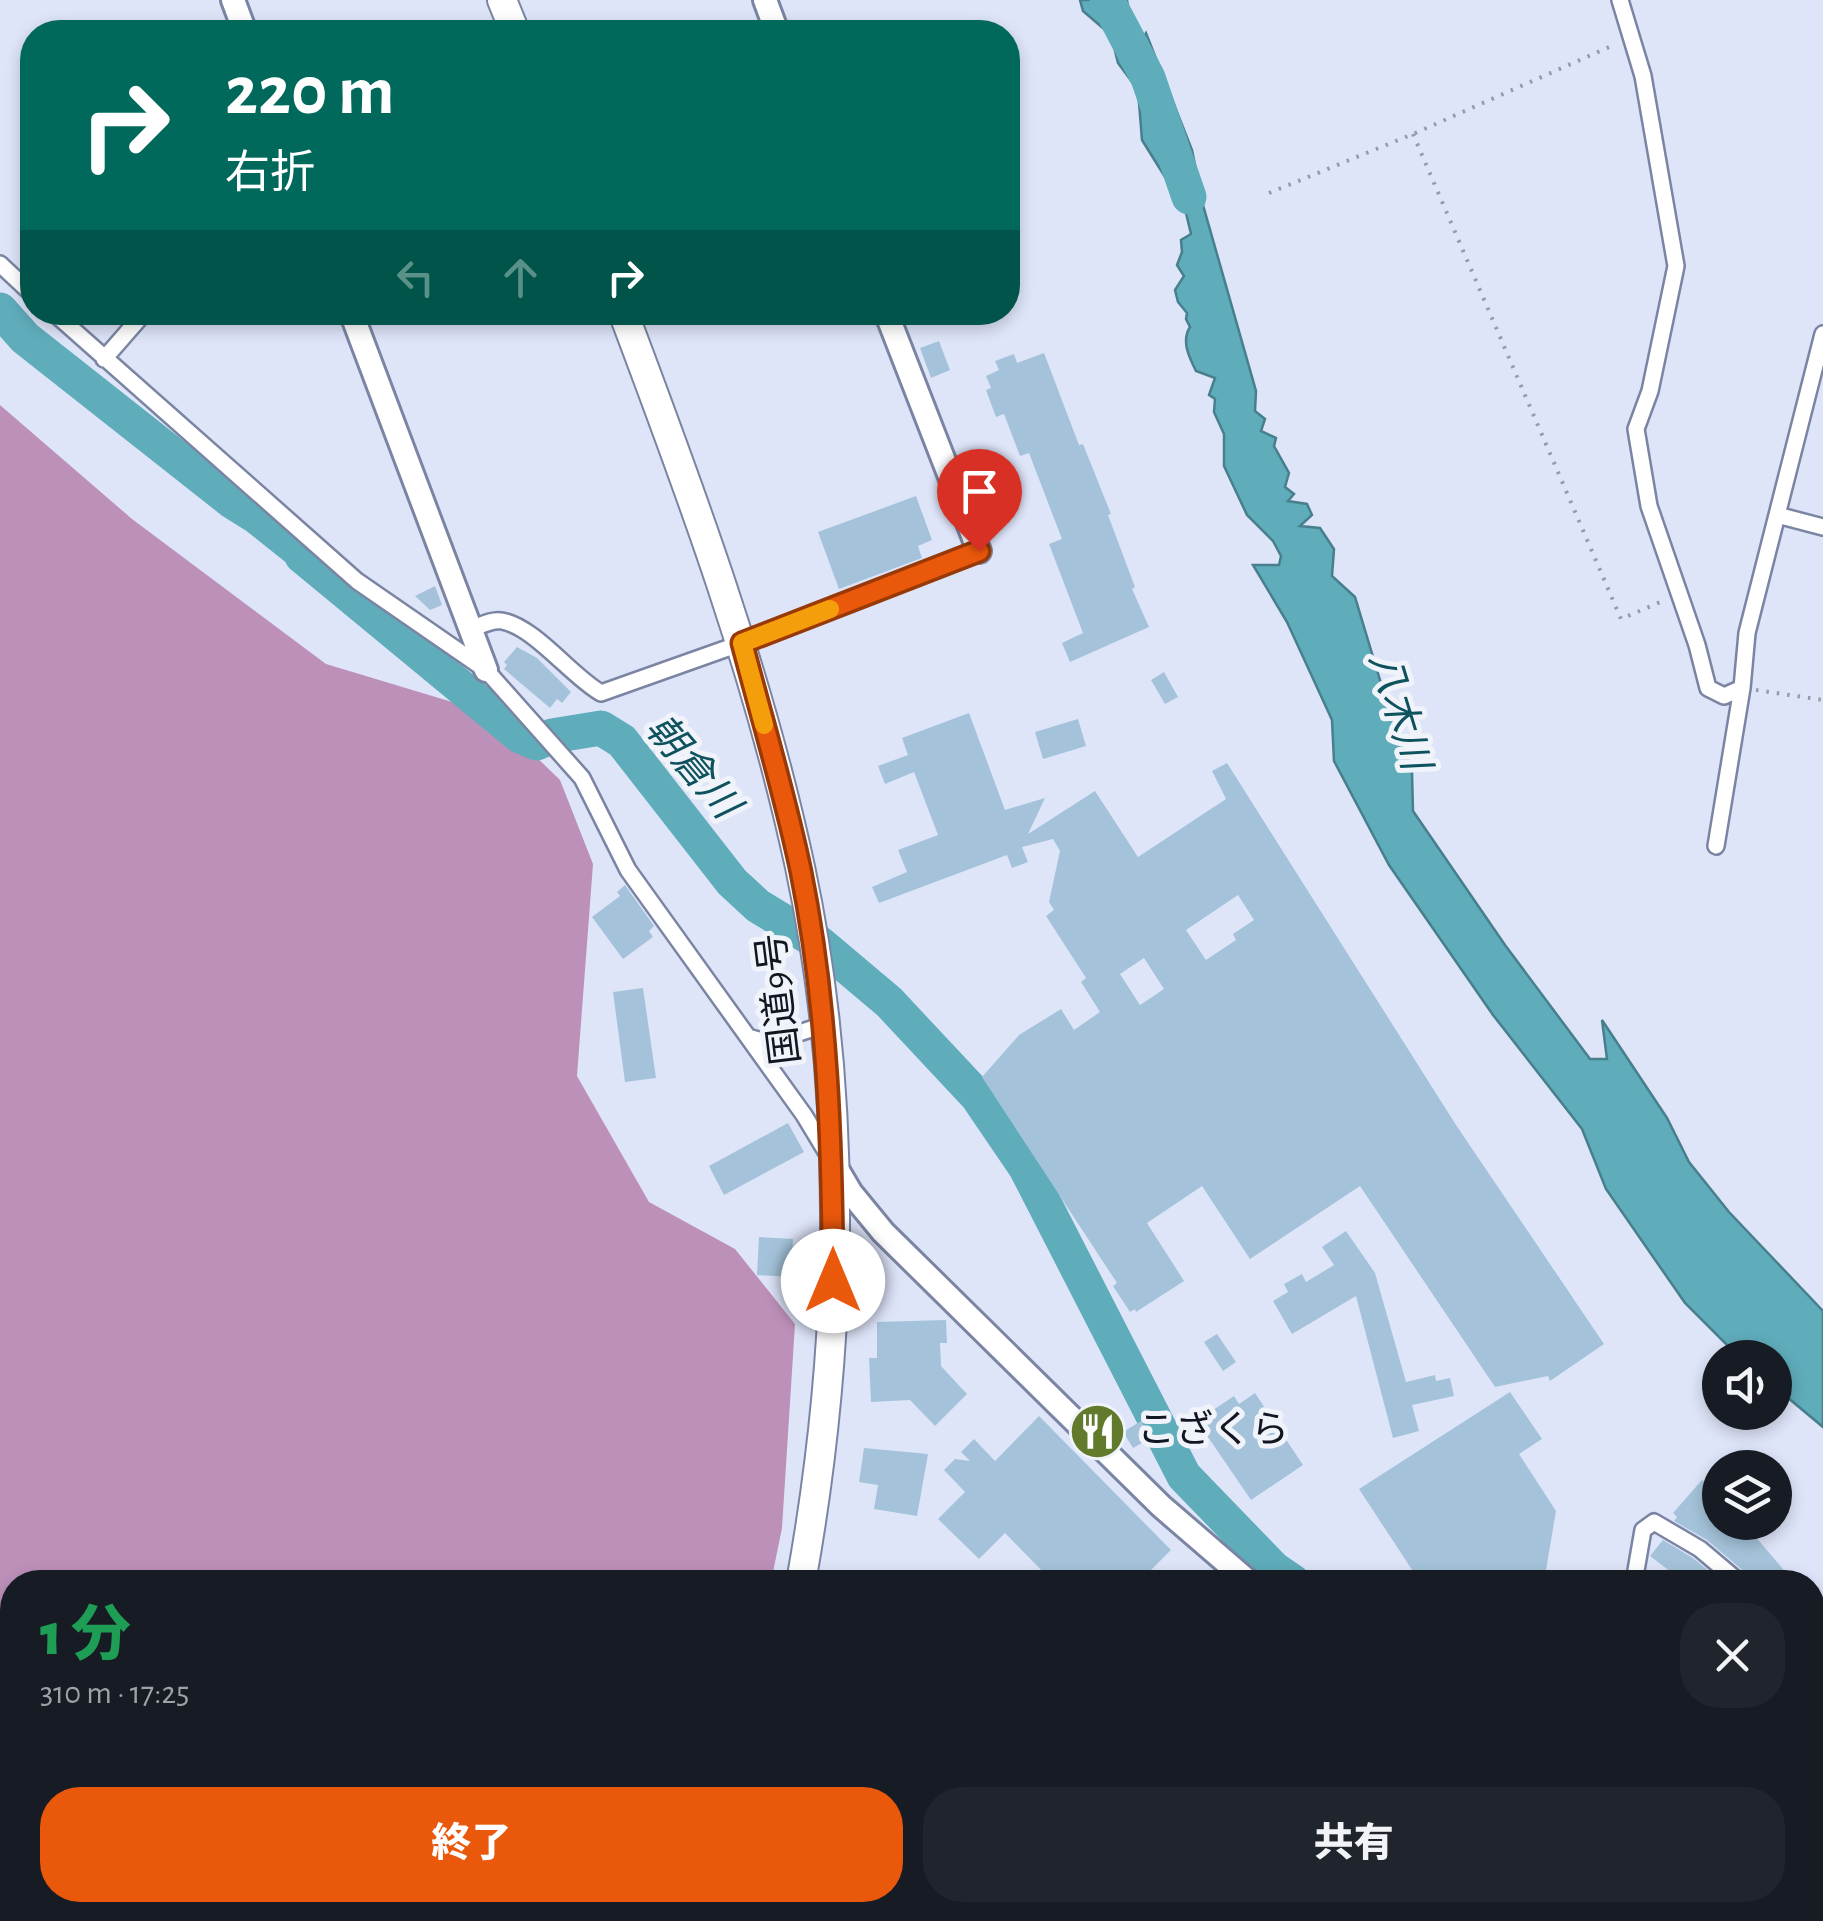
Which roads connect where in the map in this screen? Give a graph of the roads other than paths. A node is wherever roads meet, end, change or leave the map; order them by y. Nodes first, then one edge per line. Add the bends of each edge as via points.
1 (1620, 0) edge
2 (0, 264) edge
3 (20, 283) edge
4 (67, 325) edge
5 (134, 325) edge
6 (356, 325) edge
7 (627, 325) edge
8 (891, 325) edge
9 (1823, 334) edge
10 (104, 359) junction
11 (1777, 515) junction
12 (1823, 527) edge
13 (979, 551) joint
14 (471, 629) junction
15 (742, 643) junction
16 (486, 670) junction
17 (1742, 688) junction
18 (1716, 846) dead end
19 (823, 1025) junction
20 (748, 1037) junction
21 (832, 1162) junction
22 (803, 1570) edge
23 (1235, 1570) edge
24 (1638, 1570) edge
25 (1725, 1570) edge

1 - 17 street via 1643,76 1676,266 1636,429 1649,506 1708,688 1724,696
2 - 3 street
4 - 10 street
5 - 10 street
6 - 14 street
7 - 15 highway, 国道9号
8 - 13 street
9 - 11 street
10 - 16 street via 357,581
11 - 12 street
11 - 17 street via 1747,633
13 - 15 street
14 - 15 street via 506,622 601,692
14 - 16 street
15 - 19 highway, 国道9号 via 808,914
16 - 20 street via 582,778 628,870
17 - 18 street
19 - 20 street via 769,1044
19 - 21 highway, 国道9号
20 - 21 street
21 - 22 highway, 国道9号 via 829,1372
21 - 23 street via 883,1232 1161,1506
24 - 25 street via 1643,1530 1654,1522

